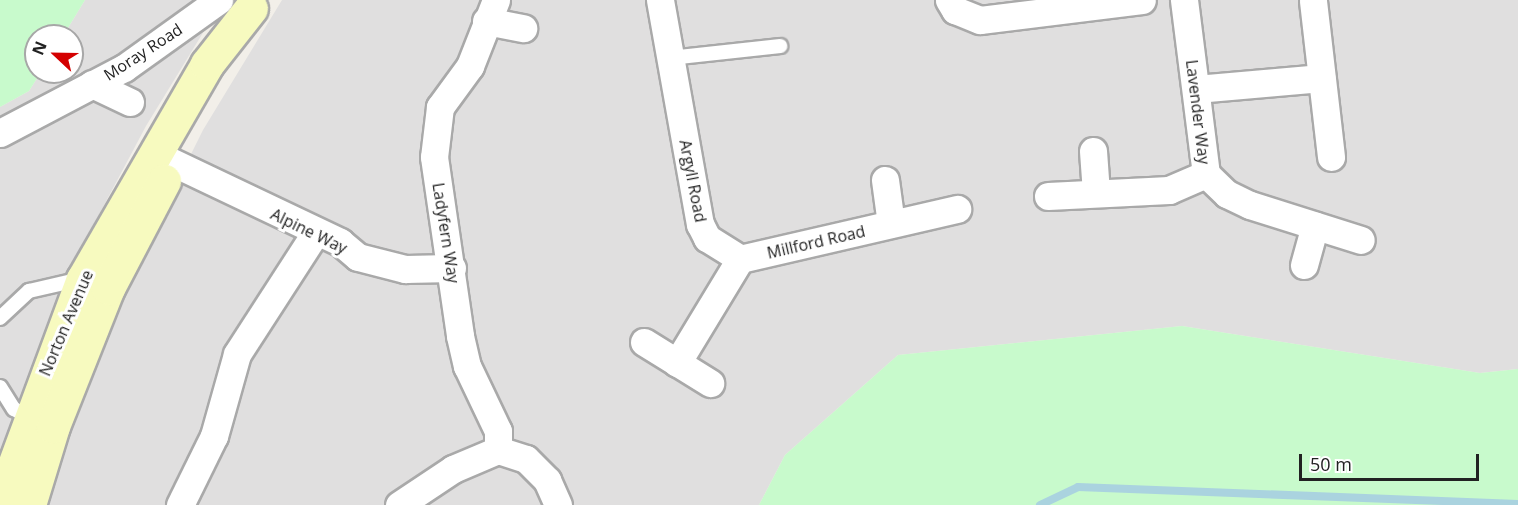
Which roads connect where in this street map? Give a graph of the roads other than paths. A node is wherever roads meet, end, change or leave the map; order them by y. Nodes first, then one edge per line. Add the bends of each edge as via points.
1 (219, 0) edge
2 (660, 0) edge
3 (948, 0) edge
4 (1142, 0) edge
5 (1184, 0) edge
6 (1313, 1) edge
7 (253, 4) edge
8 (491, 10) edge
9 (523, 28) dead end
10 (780, 46) dead end
11 (670, 58) junction
12 (1322, 78) junction
13 (93, 84) junction
14 (1196, 89) junction
15 (130, 102) dead end
16 (0, 133) edge
17 (1093, 151) dead end
18 (1331, 157) dead end
19 (164, 159) junction
20 (1206, 174) junction
21 (885, 180) dead end
22 (1096, 193) junction
23 (1048, 196) dead end
24 (957, 209) dead end
25 (891, 224) junction
26 (1315, 225) junction
27 (316, 232) junction
28 (1361, 240) dead end
29 (740, 259) junction
30 (1304, 265) dead end
31 (452, 268) junction
32 (95, 283) junction
33 (0, 318) edge
34 (644, 342) dead end
35 (677, 363) junction
36 (710, 383) dead end
37 (0, 387) edge
38 (41, 422) junction
39 (498, 450) junction
40 (0, 503) edge
41 (29, 505) edge
42 (180, 505) edge
43 (399, 505) edge
44 (558, 505) edge

1 - 13 street, Moray Road via 124,68
2 - 11 street, Argyll Road
3 - 4 street via 954,10 980,20
5 - 14 street, Lavender Way
6 - 12 street
7 - 19 street, Norton Avenue via 230,62
8 - 9 street, Ladyfern Way
8 - 31 street, Ladyfern Way via 470,66 440,107 434,157
10 - 11 lane
11 - 29 street, Argyll Road via 700,224 707,238
12 - 14 street
12 - 18 street
13 - 15 street
13 - 16 street, Moray Road
14 - 20 street, Lavender Way
17 - 22 street
19 - 27 street, Alpine Way
19 - 32 street, Norton Avenue
20 - 22 street via 1169,190
20 - 26 street, Lavender Way via 1227,194
21 - 25 street
22 - 23 street
24 - 25 street, Millford Road
25 - 29 street, Millford Road
26 - 28 street, Lavender Way
26 - 30 street
27 - 31 street, Alpine Way via 383,265
27 - 42 street via 237,354 214,436
29 - 35 street
31 - 39 street, Ladyfern Way via 467,366 498,431
32 - 33 lane via 29,291
32 - 38 street, Norton Avenue
34 - 35 street
35 - 36 street
37 - 38 lane via 14,409
38 - 40 street, Norton Avenue
38 - 41 street, Norton Avenue
39 - 43 street via 453,469
39 - 44 street via 526,459 547,480

